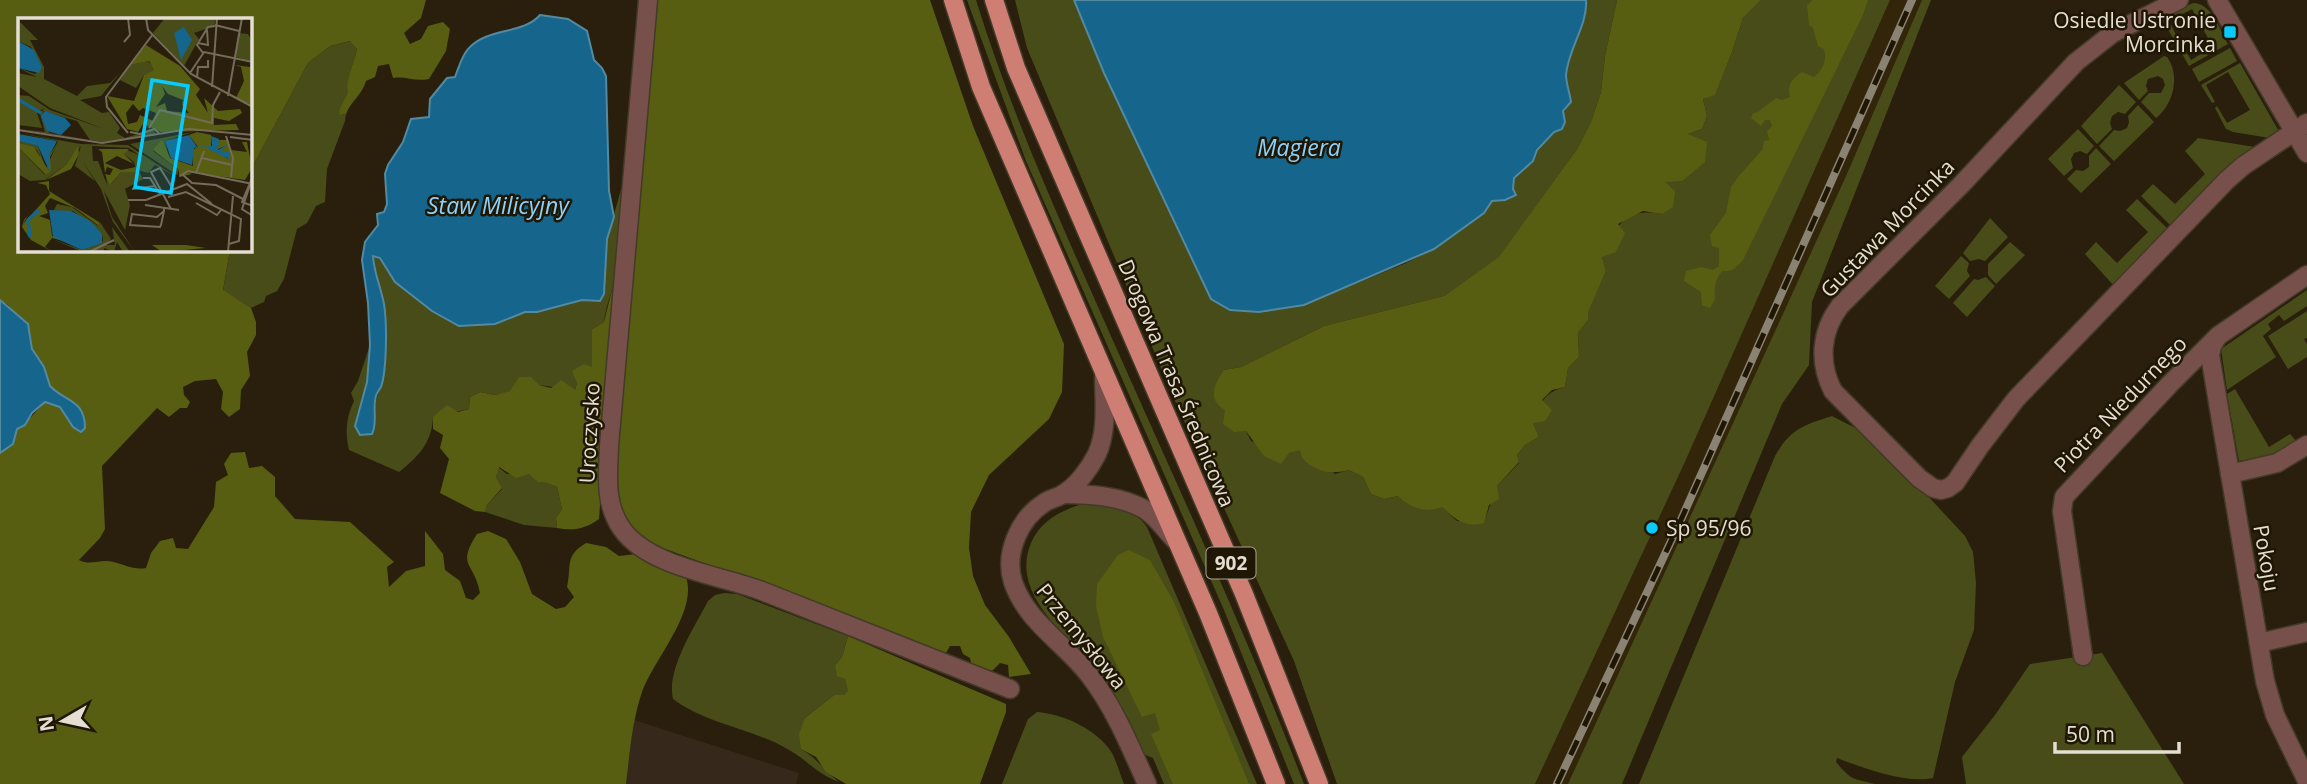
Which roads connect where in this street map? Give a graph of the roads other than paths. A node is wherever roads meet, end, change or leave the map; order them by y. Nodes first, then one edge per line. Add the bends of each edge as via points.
1 (648, 0) edge
2 (953, 0) edge
3 (994, 0) edge
4 (2179, 0) edge
5 (2217, 0) edge
6 (2301, 128) edge
7 (2307, 153) edge
8 (2307, 275) edge
9 (2218, 337) junction
10 (1104, 375) junction
11 (2307, 445) edge
12 (2230, 474) junction
13 (1064, 494) junction
14 (1177, 542) junction
15 (2307, 632) edge
16 (2259, 643) junction
17 (2083, 656) dead end
18 (1010, 689) dead end
19 (2307, 781) edge
20 (1147, 784) edge
21 (1276, 784) edge
22 (1319, 784) edge

1 - 18 street, Uroczysko via 609,446 607,484 617,521 636,543 655,555 758,590
2 - 10 main road, 902 via 981,87
3 - 22 main road, Drogowa Trasa Średnicowa / 902 via 1016,68 1244,594
4 - 6 street, Gustawa Morcinka via 2113,33 2076,62 1840,306 1826,328 1823,344 1833,391 1927,484 1948,488 2016,399 2227,180
5 - 6 street
6 - 7 street
8 - 9 street, Piotra Niedurnego
9 - 12 street, Pokoju via 2210,355
9 - 17 street, Piotra Niedurnego via 2064,497 2062,511
10 - 13 street via 1104,422 1098,452
10 - 14 main road, 902
11 - 12 street via 2277,463
12 - 16 street, Pokoju
13 - 14 street via 1092,494 1146,510
13 - 20 street, Przemysłowa via 1030,514 1019,530 1012,550 1012,578 1030,615 1071,654 1108,702
14 - 21 main road, 902
15 - 16 street
16 - 19 street, Pokoju via 2269,698

